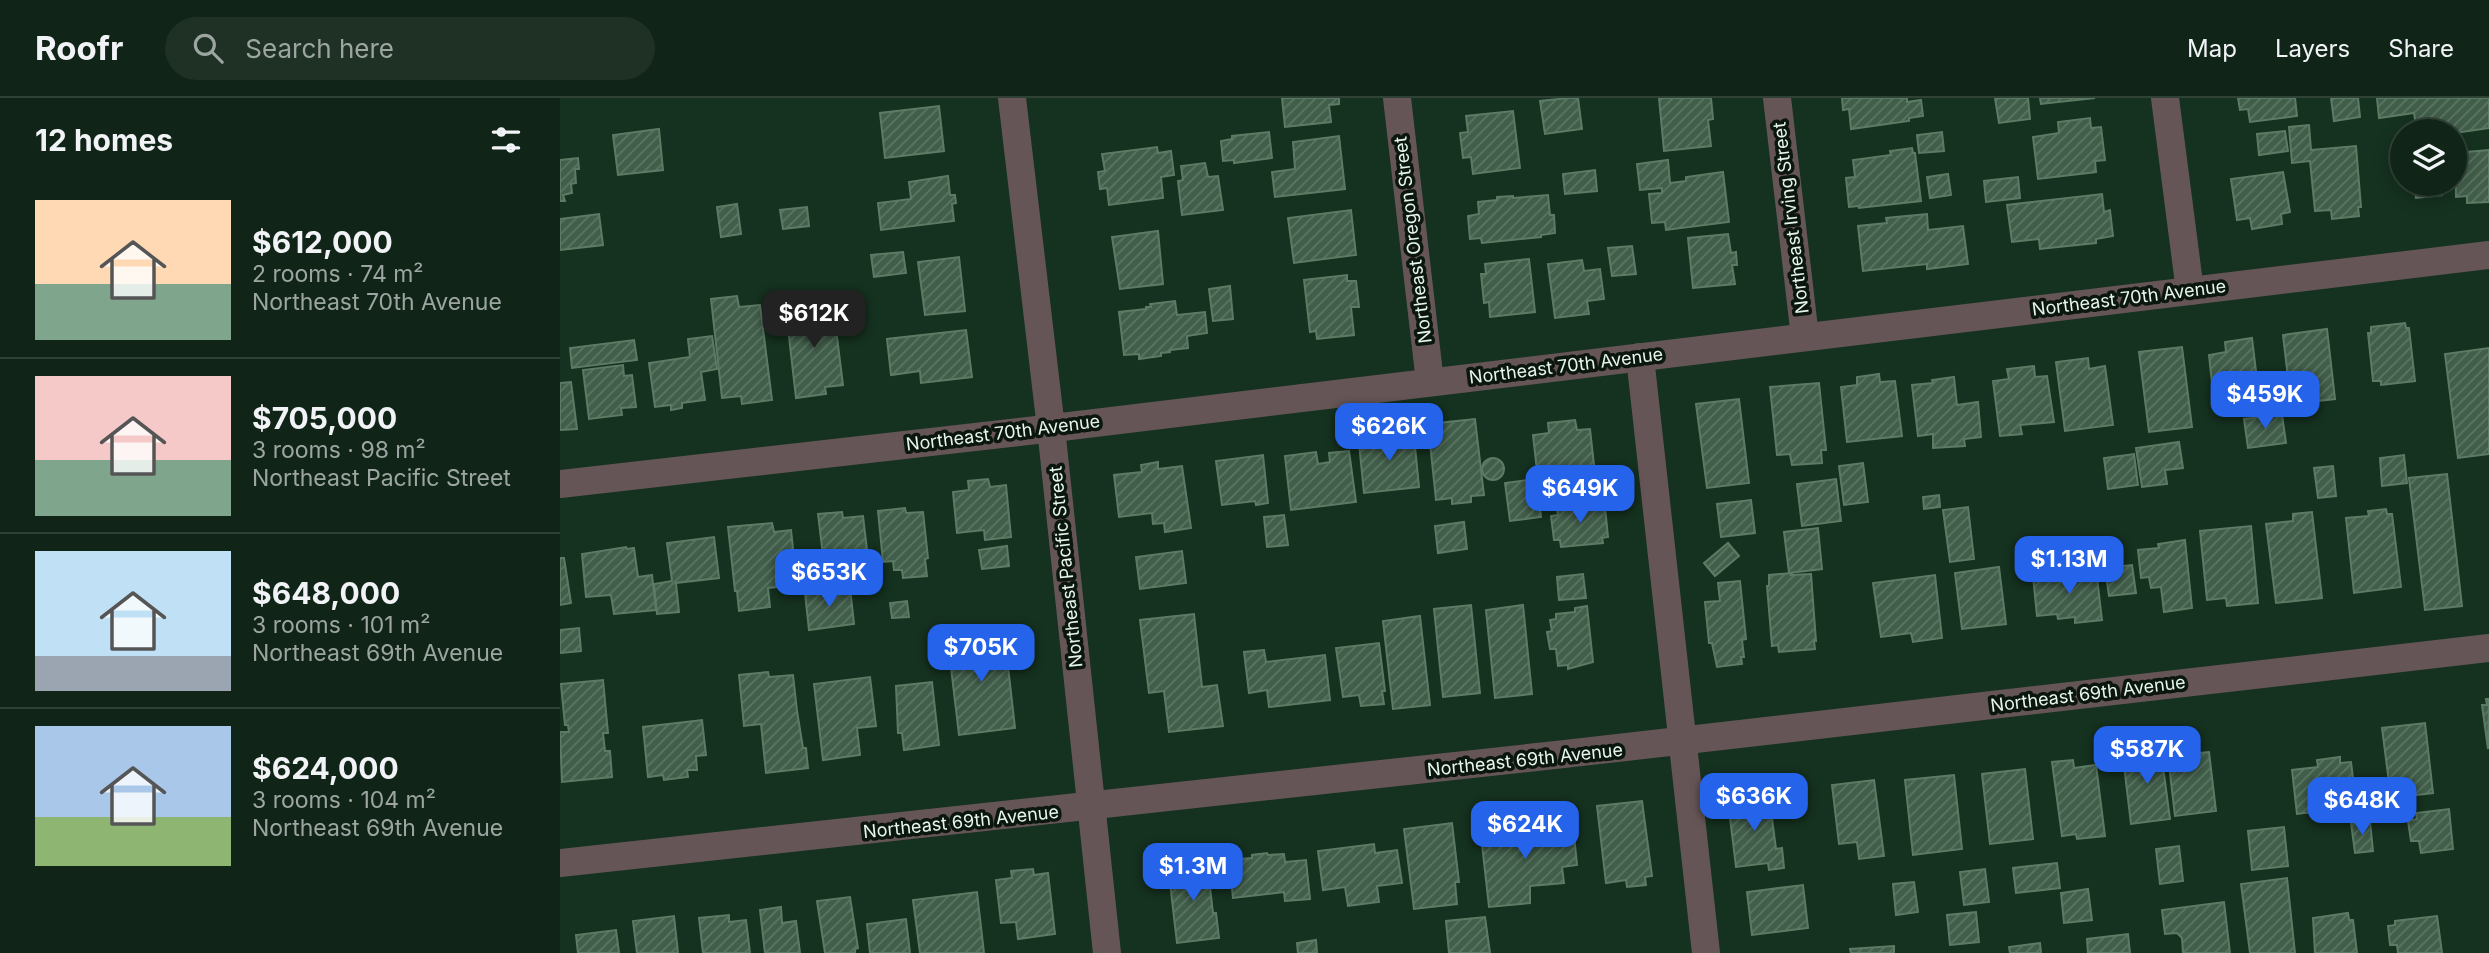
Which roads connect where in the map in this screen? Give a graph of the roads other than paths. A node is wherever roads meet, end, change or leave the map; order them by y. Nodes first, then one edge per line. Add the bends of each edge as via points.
1 (1012, 98) edge
2 (1396, 98) edge
3 (1777, 98) edge
4 (2165, 98) edge
5 (2489, 255) edge
6 (2190, 291) junction
7 (1805, 337) junction
8 (1640, 357) junction
9 (1430, 382) junction
10 (1051, 428) junction
11 (560, 485) edge
12 (2489, 648) edge
13 (1683, 742) junction
14 (1091, 808) junction
15 (560, 863) edge
16 (1107, 953) edge
17 (1706, 953) edge

1 - 10 street, Northeast Pacific Street
2 - 9 street, Northeast Oregon Street
3 - 7 street, Northeast Irving Street
4 - 6 street
5 - 6 street, Northeast 70th Avenue
6 - 7 street, Northeast 70th Avenue
7 - 8 street, Northeast 70th Avenue
8 - 9 street, Northeast 70th Avenue
8 - 13 street
9 - 10 street, Northeast 70th Avenue
10 - 11 street, Northeast 70th Avenue
10 - 14 street, Northeast Pacific Street
12 - 13 street, Northeast 69th Avenue
13 - 14 street, Northeast 69th Avenue
13 - 17 street
14 - 15 street, Northeast 69th Avenue
14 - 16 street, Northeast Pacific Street

